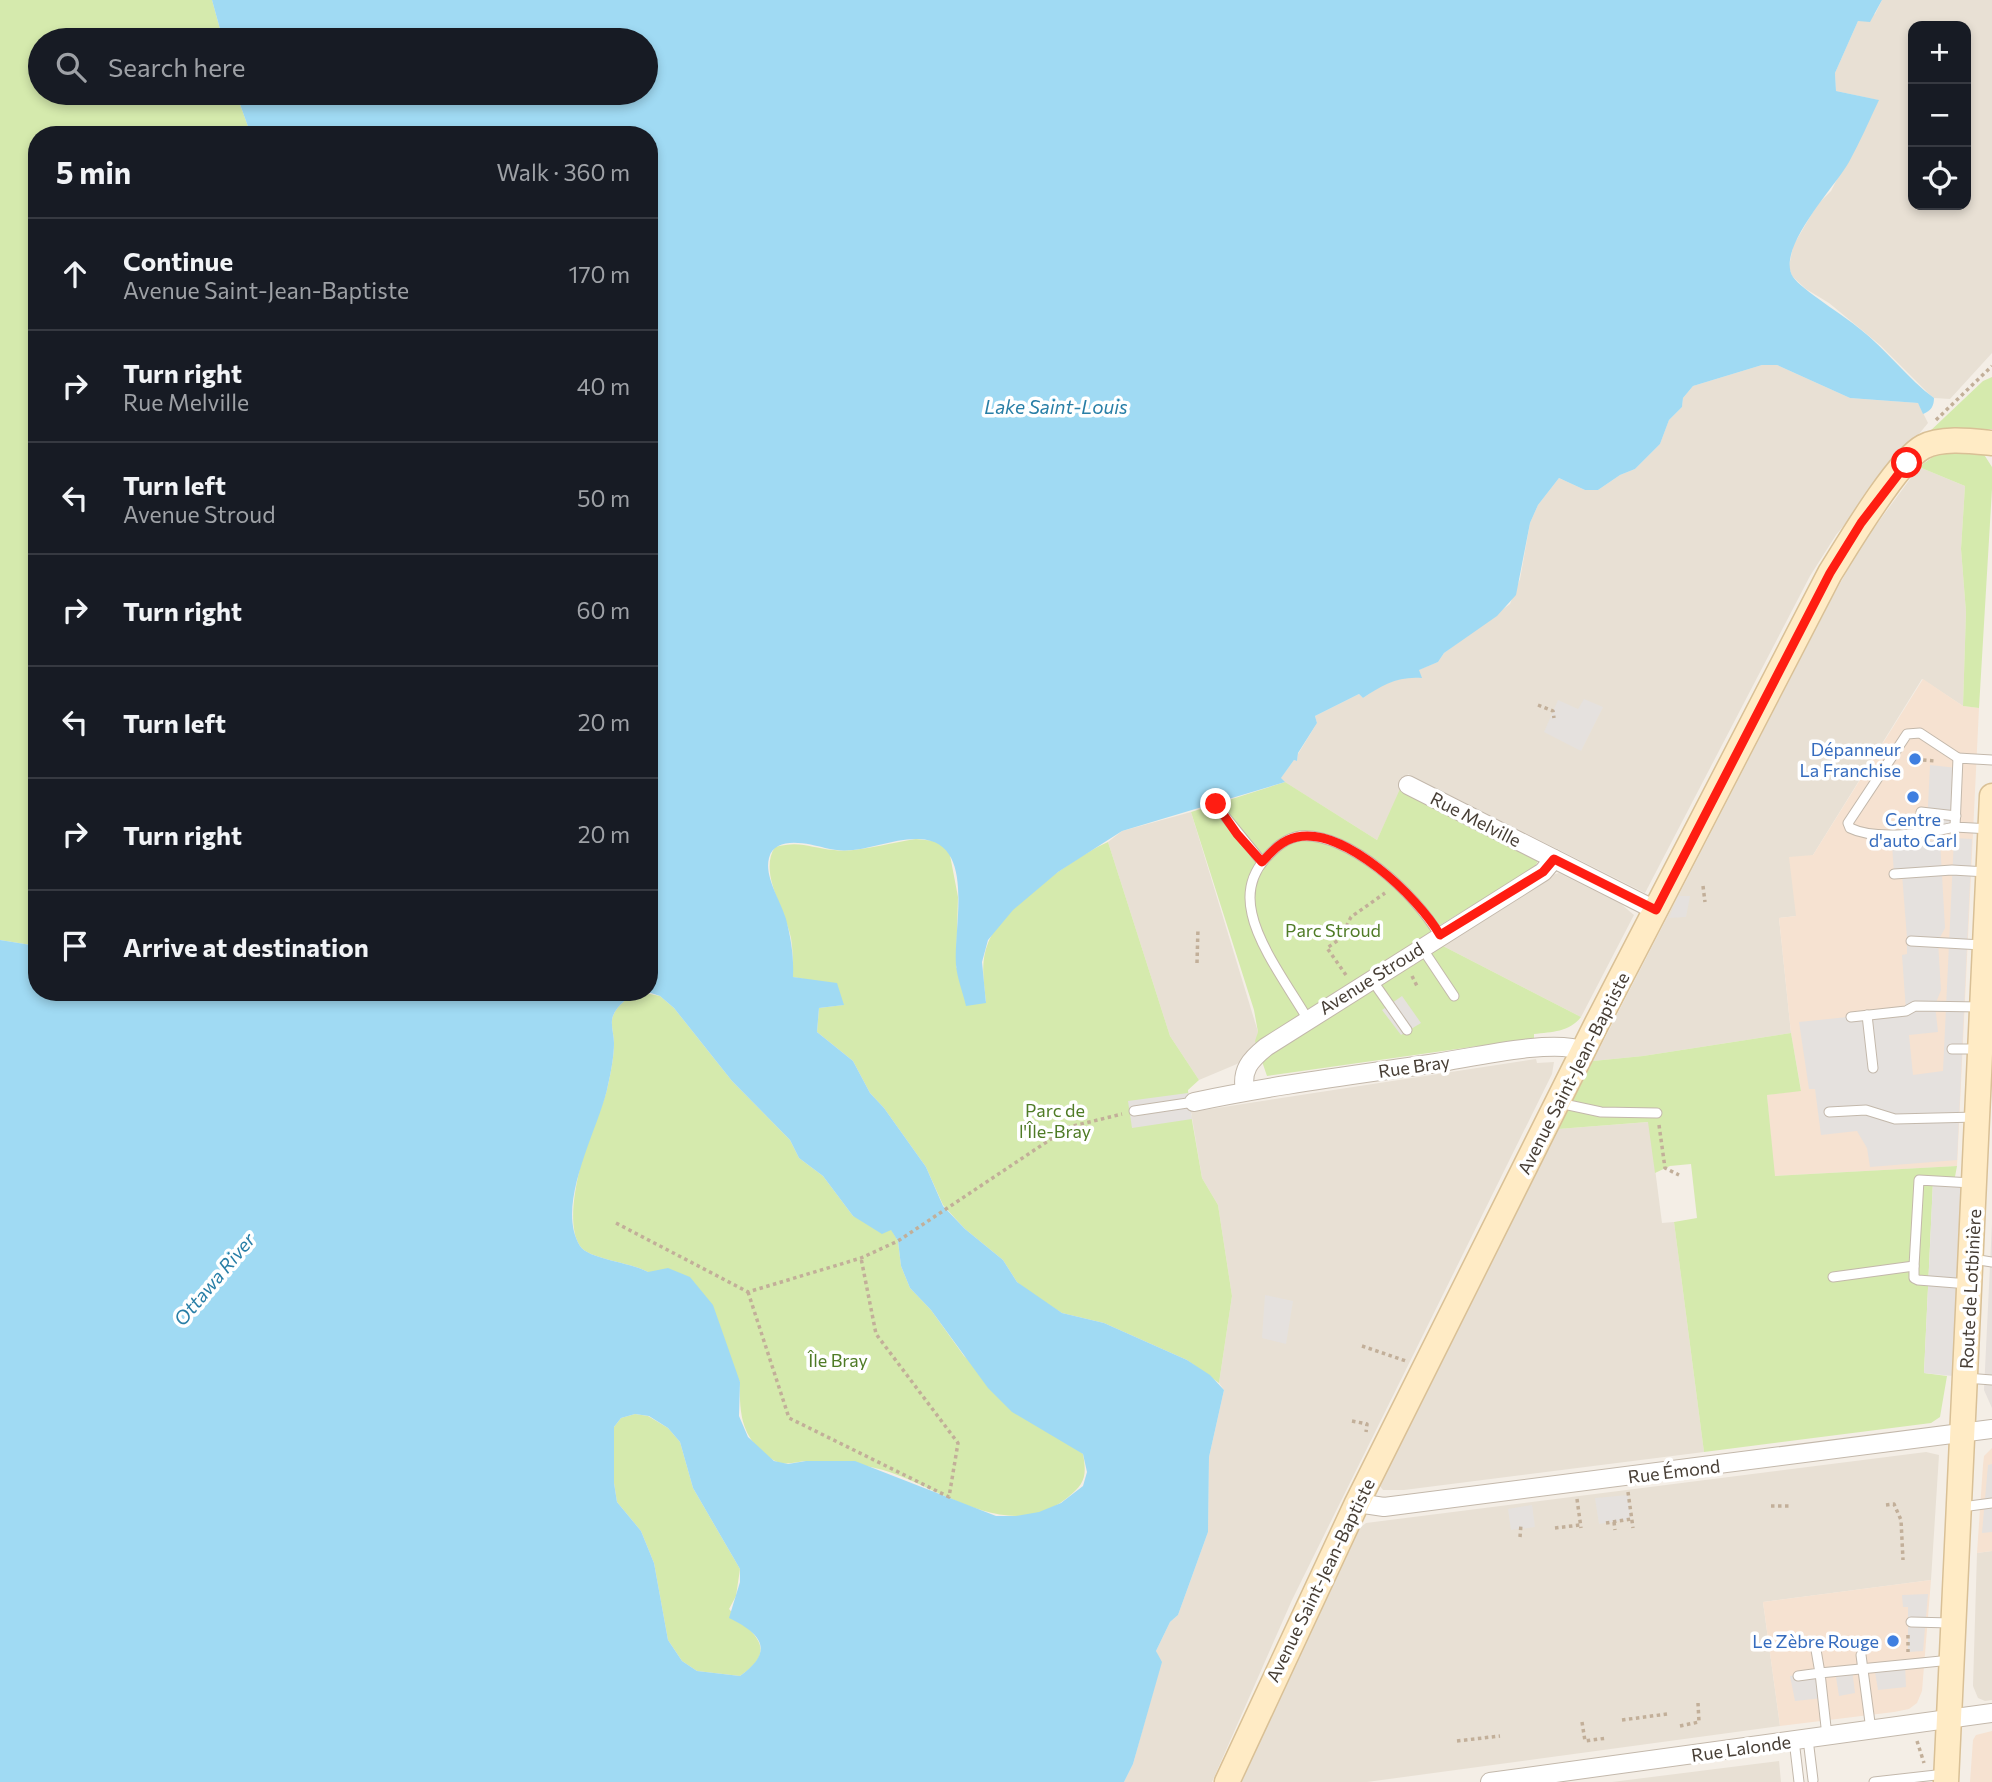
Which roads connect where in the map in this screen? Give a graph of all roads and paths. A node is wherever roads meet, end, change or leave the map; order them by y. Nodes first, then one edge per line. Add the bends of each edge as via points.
1 (1992, 366) edge
2 (1934, 423) dead end
3 (1992, 443) edge
4 (1538, 705) dead end
5 (1554, 718) dead end
6 (1958, 758) junction
7 (1992, 760) edge
8 (1408, 785) dead end
9 (1992, 796) edge
10 (1216, 804) dead end
11 (1922, 812) dead end
12 (1956, 816) junction
13 (1955, 827) junction
14 (1990, 830) edge
15 (1554, 859) junction
16 (1262, 862) junction
17 (1989, 873) junction
18 (1894, 874) dead end
19 (1398, 884) junction
20 (1703, 886) dead end
21 (1706, 902) dead end
22 (1656, 910) junction
23 (1198, 928) dead end
24 (1440, 935) junction
25 (1911, 941) dead end
26 (1986, 946) junction
27 (1421, 947) junction
28 (1197, 963) dead end
29 (1371, 978) junction
30 (1355, 988) junction
31 (1454, 996) dead end
32 (1984, 1007) junction
33 (1867, 1015) junction
34 (1851, 1017) dead end
35 (1307, 1018) junction
36 (1407, 1030) dead end
37 (1952, 1049) dead end
38 (1982, 1049) junction
39 (1583, 1051) junction
40 (1873, 1068) dead end
41 (1986, 1079) edge
42 (1245, 1091) junction
43 (1194, 1102) joint
44 (1558, 1102) junction
45 (1134, 1111) joint
46 (1829, 1112) dead end
47 (1657, 1113) joint
48 (1978, 1117) junction
49 (1978, 1167) junction
50 (1679, 1175) dead end
51 (616, 1223) dead end
52 (861, 1258) junction
53 (1982, 1260) edge
54 (1914, 1266) junction
55 (1833, 1278) dead end
56 (1971, 1284) junction
57 (748, 1292) junction
58 (1362, 1346) dead end
59 (1412, 1363) dead end
60 (1966, 1378) junction
61 (1992, 1380) edge
62 (1352, 1421) dead end
63 (1992, 1429) edge
64 (1366, 1432) dead end
65 (1964, 1433) junction
66 (1627, 1491) dead end
67 (1577, 1497) dead end
68 (1357, 1503) junction
69 (1992, 1503) edge
70 (1886, 1505) dead end
71 (1771, 1506) dead end
72 (1790, 1506) dead end
73 (1960, 1508) junction
74 (1631, 1519) junction
75 (1614, 1522) junction
76 (1606, 1523) dead end
77 (1521, 1524) dead end
78 (1555, 1528) dead end
79 (1633, 1528) dead end
80 (1615, 1530) dead end
81 (1520, 1537) dead end
82 (1903, 1560) dead end
83 (1911, 1622) dead end
84 (1954, 1623) junction
85 (1908, 1633) dead end
86 (1815, 1644) dead end
87 (1861, 1655) dead end
88 (1952, 1660) junction
89 (1908, 1662) junction
90 (1863, 1668) junction
91 (1820, 1673) junction
92 (1798, 1676) dead end
93 (1698, 1703) dead end
94 (1992, 1713) edge
95 (1667, 1714) dead end
96 (1950, 1719) junction
97 (1622, 1720) dead end
98 (1582, 1722) dead end
99 (1680, 1726) dead end
100 (1871, 1730) junction
101 (1500, 1736) dead end
102 (1827, 1736) junction
103 (1607, 1738) dead end
104 (1801, 1739) junction
105 (1457, 1741) dead end
106 (1947, 1778) edge
107 (1814, 1780) dead end
108 (1227, 1782) edge
109 (1490, 1782) edge
110 (1800, 1782) edge
111 (1874, 1782) edge

1 - 2 path
3 - 22 street, Avenue Saint-Jean-Baptiste via 1951,442 1919,449 1861,523 1777,674
4 - 5 path via 1553,711
6 - 7 lane
6 - 12 lane
6 - 13 lane via 1920,733 1907,734 1848,824 1855,831 1922,834
8 - 15 street, Rue Melville
9 - 14 street, Route de Lotbinière
10 - 16 lane
11 - 12 lane
12 - 13 lane
13 - 14 lane
14 - 17 street, Route de Lotbinière
15 - 22 street, Rue Melville
15 - 24 street, Avenue Stroud via 1543,872
16 - 19 lane via 1293,837 1317,837 1335,843
16 - 35 lane via 1251,886 1252,918
17 - 18 lane
17 - 26 street, Route de Lotbinière
19 - 24 lane
19 - 30 path via 1351,917 1340,939 1327,948
20 - 21 path
22 - 39 street, Avenue Saint-Jean-Baptiste
23 - 28 path
24 - 27 street, Avenue Stroud
25 - 26 lane
26 - 32 street, Route de Lotbinière
27 - 29 street, Avenue Stroud
27 - 31 lane
29 - 30 street, Avenue Stroud
29 - 36 lane
30 - 35 street, Avenue Stroud
32 - 33 lane via 1915,1006
32 - 38 street, Route de Lotbinière
33 - 34 lane
33 - 40 lane
35 - 42 street, Avenue Stroud via 1248,1064 1243,1075
37 - 38 lane
38 - 41 street, Route de Lotbinière
39 - 42 street, Rue Bray via 1552,1047
39 - 44 street, Avenue Saint-Jean-Baptiste
41 - 48 street, Route de Lotbinière
42 - 43 street, Rue Bray
43 - 45 lane
44 - 47 lane via 1601,1112
44 - 68 street, Avenue Saint-Jean-Baptiste
45 - 52 path via 1069,1127 898,1241
46 - 48 lane via 1866,1110 1895,1119
47 - 50 path via 1665,1168
48 - 49 street, Route de Lotbinière
49 - 53 street, Route de Lotbinière
49 - 54 lane via 1919,1180
51 - 57 path
52 - 57 path
52 - 57 path via 876,1334 958,1443 949,1497 789,1418
53 - 56 street, Route de Lotbinière
54 - 55 lane
54 - 56 lane via 1918,1280
56 - 60 street, Route de Lotbinière
58 - 59 path
60 - 61 lane
60 - 65 street, Route de Lotbinière
62 - 64 path via 1367,1424
63 - 65 street, Rue Émond
65 - 68 street, Rue Émond via 1384,1507
65 - 73 street, Route de Lotbinière
66 - 74 path
67 - 78 path via 1581,1527
68 - 108 street, Avenue Saint-Jean-Baptiste
69 - 73 lane
70 - 82 path via 1894,1504 1899,1512
71 - 72 path
73 - 84 street, Route de Lotbinière
74 - 75 path
74 - 79 path
75 - 76 path
75 - 80 path
77 - 81 path
83 - 84 lane
84 - 88 street, Route de Lotbinière
85 - 89 path
86 - 91 lane
87 - 90 lane
88 - 89 lane
88 - 96 street, Route de Lotbinière
89 - 90 lane
90 - 91 lane
90 - 100 lane
91 - 92 lane
91 - 102 lane
93 - 99 path via 1699,1722
94 - 96 street, Rue Lalonde
95 - 97 path
96 - 100 street, Rue Lalonde
96 - 106 street, Route de Lotbinière
98 - 103 path via 1586,1741
100 - 102 street, Rue Lalonde
101 - 105 path
102 - 104 street, Rue Lalonde
104 - 107 lane
104 - 109 street, Rue Lalonde
104 - 110 lane
106 - 111 lane

